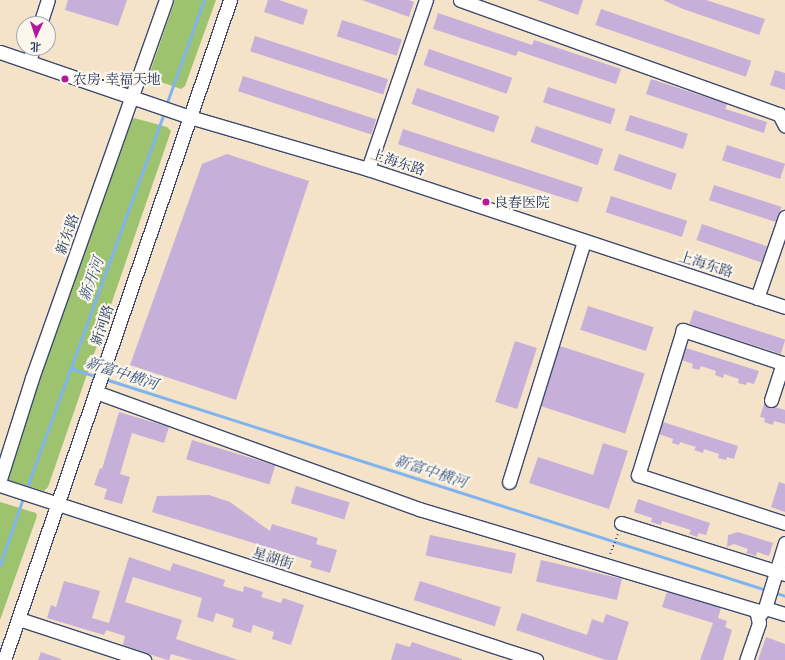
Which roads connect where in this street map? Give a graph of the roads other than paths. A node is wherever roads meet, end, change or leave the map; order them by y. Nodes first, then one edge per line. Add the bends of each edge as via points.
1 (48, 0) edge
2 (166, 0) edge
3 (230, 0) edge
4 (426, 0) edge
5 (460, 0) edge
6 (43, 16) edge
7 (0, 52) edge
8 (31, 56) edge
9 (29, 62) junction
10 (133, 97) junction
11 (190, 117) junction
12 (785, 126) edge
13 (368, 169) junction
14 (785, 217) edge
15 (584, 241) junction
16 (757, 298) junction
17 (785, 307) edge
18 (784, 364) edge
19 (99, 382) junction
20 (771, 400) dead end
21 (0, 479) edge
22 (508, 482) dead end
23 (6, 488) edge
24 (57, 506) junction
25 (785, 523) edge
26 (619, 529) road end
27 (785, 543) edge
28 (778, 576) edge
29 (763, 609) junction
30 (785, 614) edge
31 (19, 619) junction
32 (4, 660) edge
33 (144, 660) edge
34 (536, 660) edge
35 (746, 660) edge

1 - 6 street
2 - 10 street, 新东路
3 - 11 street, 新河路
4 - 13 street
5 - 12 street via 779,114
7 - 9 street, 上海东路
8 - 9 street
9 - 10 street, 上海东路
10 - 11 street, 上海东路
10 - 21 street, 新东路 via 32,378
11 - 13 street, 上海东路
11 - 19 street, 新河路
13 - 15 street, 上海东路
14 - 16 street
15 - 16 street, 上海东路
15 - 22 street
16 - 17 street, 上海东路
18 - 20 street
18 - 25 street via 683,330 638,475
19 - 24 street, 新河路
19 - 29 street via 419,509 756,610
23 - 24 street, 星湖街
24 - 31 street, 新河路
24 - 34 street, 星湖街
26 - 28 street
27 - 28 street
28 - 29 street
29 - 30 street
29 - 35 street
31 - 32 street, 新河路
31 - 33 street

